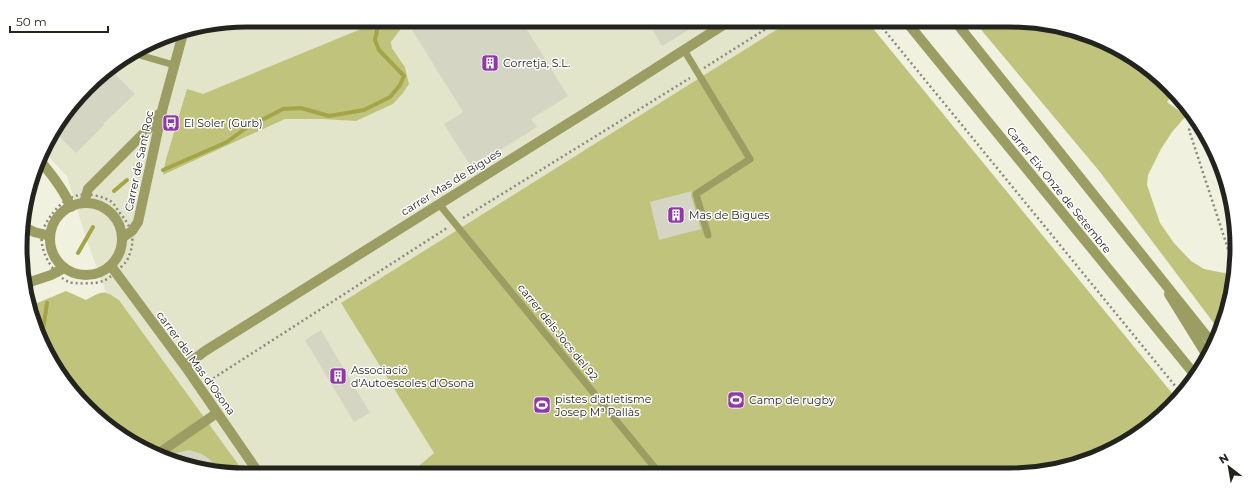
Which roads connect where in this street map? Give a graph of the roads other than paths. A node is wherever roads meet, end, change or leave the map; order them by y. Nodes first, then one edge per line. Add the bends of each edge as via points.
1 (720, 27) edge
2 (911, 27) edge
3 (960, 27) edge
4 (182, 38) edge
5 (684, 50) junction
6 (140, 55) edge
7 (174, 65) junction
8 (163, 107) junction
9 (43, 165) edge
10 (85, 199) junction
11 (69, 203) junction
12 (439, 204) junction
13 (28, 229) edge
14 (46, 235) junction
15 (708, 235) dead end
16 (122, 238) junction
17 (113, 269) junction
18 (60, 270) junction
19 (1154, 270) junction
20 (30, 282) edge
21 (1210, 339) edge
22 (1204, 351) edge
23 (185, 366) junction
24 (1192, 371) edge
25 (217, 413) junction
26 (163, 451) edge
27 (255, 468) edge
28 (655, 468) edge

1 - 5 street, carrer Mas de Bigues
2 - 24 street, Carrer Eix Onze de Setembre
3 - 19 street
4 - 7 street, Carrer de Sant Roc
5 - 12 street, carrer Mas de Bigues
5 - 15 lane via 750,159 696,194
6 - 7 lane
7 - 8 street, Carrer de Sant Roc
8 - 10 street, Carrer de Sant Roc via 155,122 88,189
8 - 16 street, Carrer de Sant Roc via 138,222 132,231
9 - 11 street via 54,176
10 - 11 street
10 - 16 street via 113,215 120,225
11 - 14 street
12 - 23 street, carrer Mas de Bigues
12 - 28 lane, carrer dels Jocs del 92
13 - 14 street
14 - 18 street
16 - 17 street via 121,250
17 - 18 street via 88,275
17 - 23 street, carrer del Mas d'Osona
18 - 20 street
19 - 21 street
19 - 22 street
23 - 25 street, carrer del Mas d'Osona
25 - 26 street
25 - 27 street, carrer del Mas d'Osona

